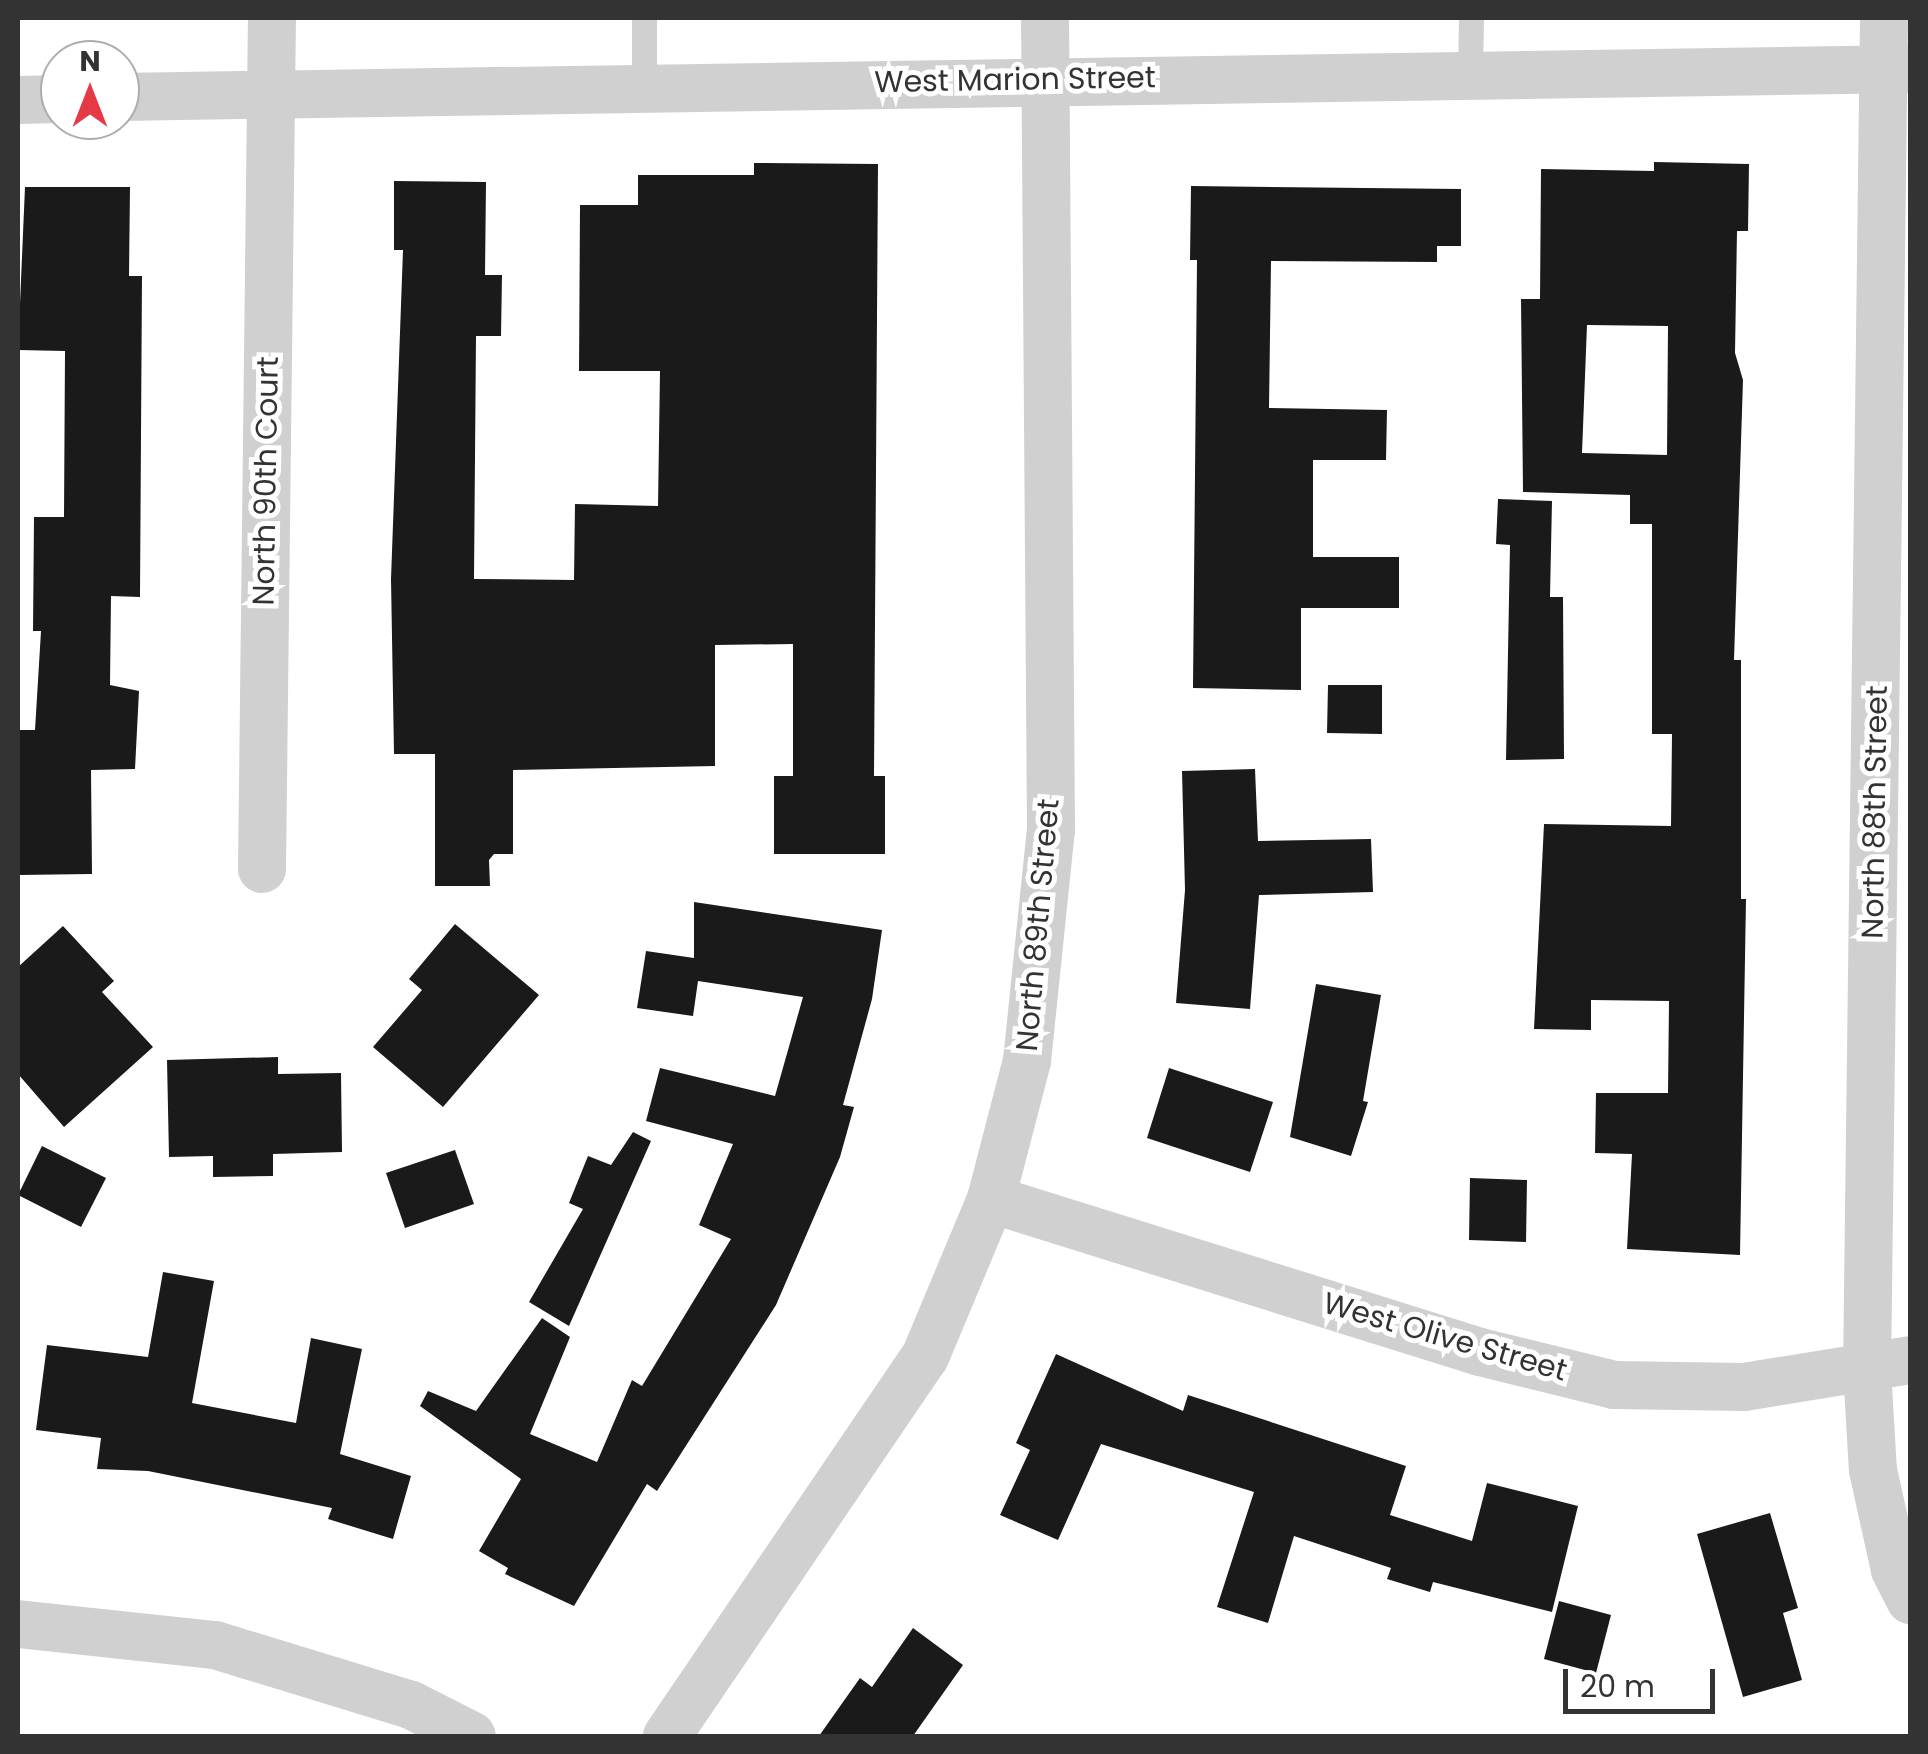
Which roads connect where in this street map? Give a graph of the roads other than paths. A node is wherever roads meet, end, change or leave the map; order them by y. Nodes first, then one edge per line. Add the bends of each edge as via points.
1 (272, 18) edge
2 (644, 18) edge
3 (1045, 18) edge
4 (1471, 18) edge
5 (1884, 18) edge
6 (1897, 69) edge
7 (1470, 76) junction
8 (1044, 79) junction
9 (644, 86) junction
10 (271, 93) junction
11 (140, 96) edge
12 (262, 869) dead end
13 (991, 1199) junction
14 (1889, 1365) edge
15 (1910, 1600) edge
16 (18, 1624) edge
17 (472, 1736) edge
18 (667, 1736) edge

1 - 10 street, North 90th Court
2 - 9 lane
3 - 8 street, North 89th Street
4 - 7 lane
5 - 6 street, North 88th Street
6 - 7 street, West Marion Street
6 - 14 street, North 88th Street
7 - 8 street, West Marion Street
8 - 9 street, West Marion Street
8 - 13 street, North 89th Street via 1051,830 1027,1061
9 - 10 street, West Marion Street
10 - 11 street, West Marion Street
10 - 12 street, North 90th Court
13 - 14 street, West Olive Street via 1480,1352 1614,1385 1744,1388
13 - 18 street, North 89th Street via 925,1357
14 - 15 street, North 88th Street via 1873,1470 1895,1570
16 - 17 street via 215,1644 410,1704

